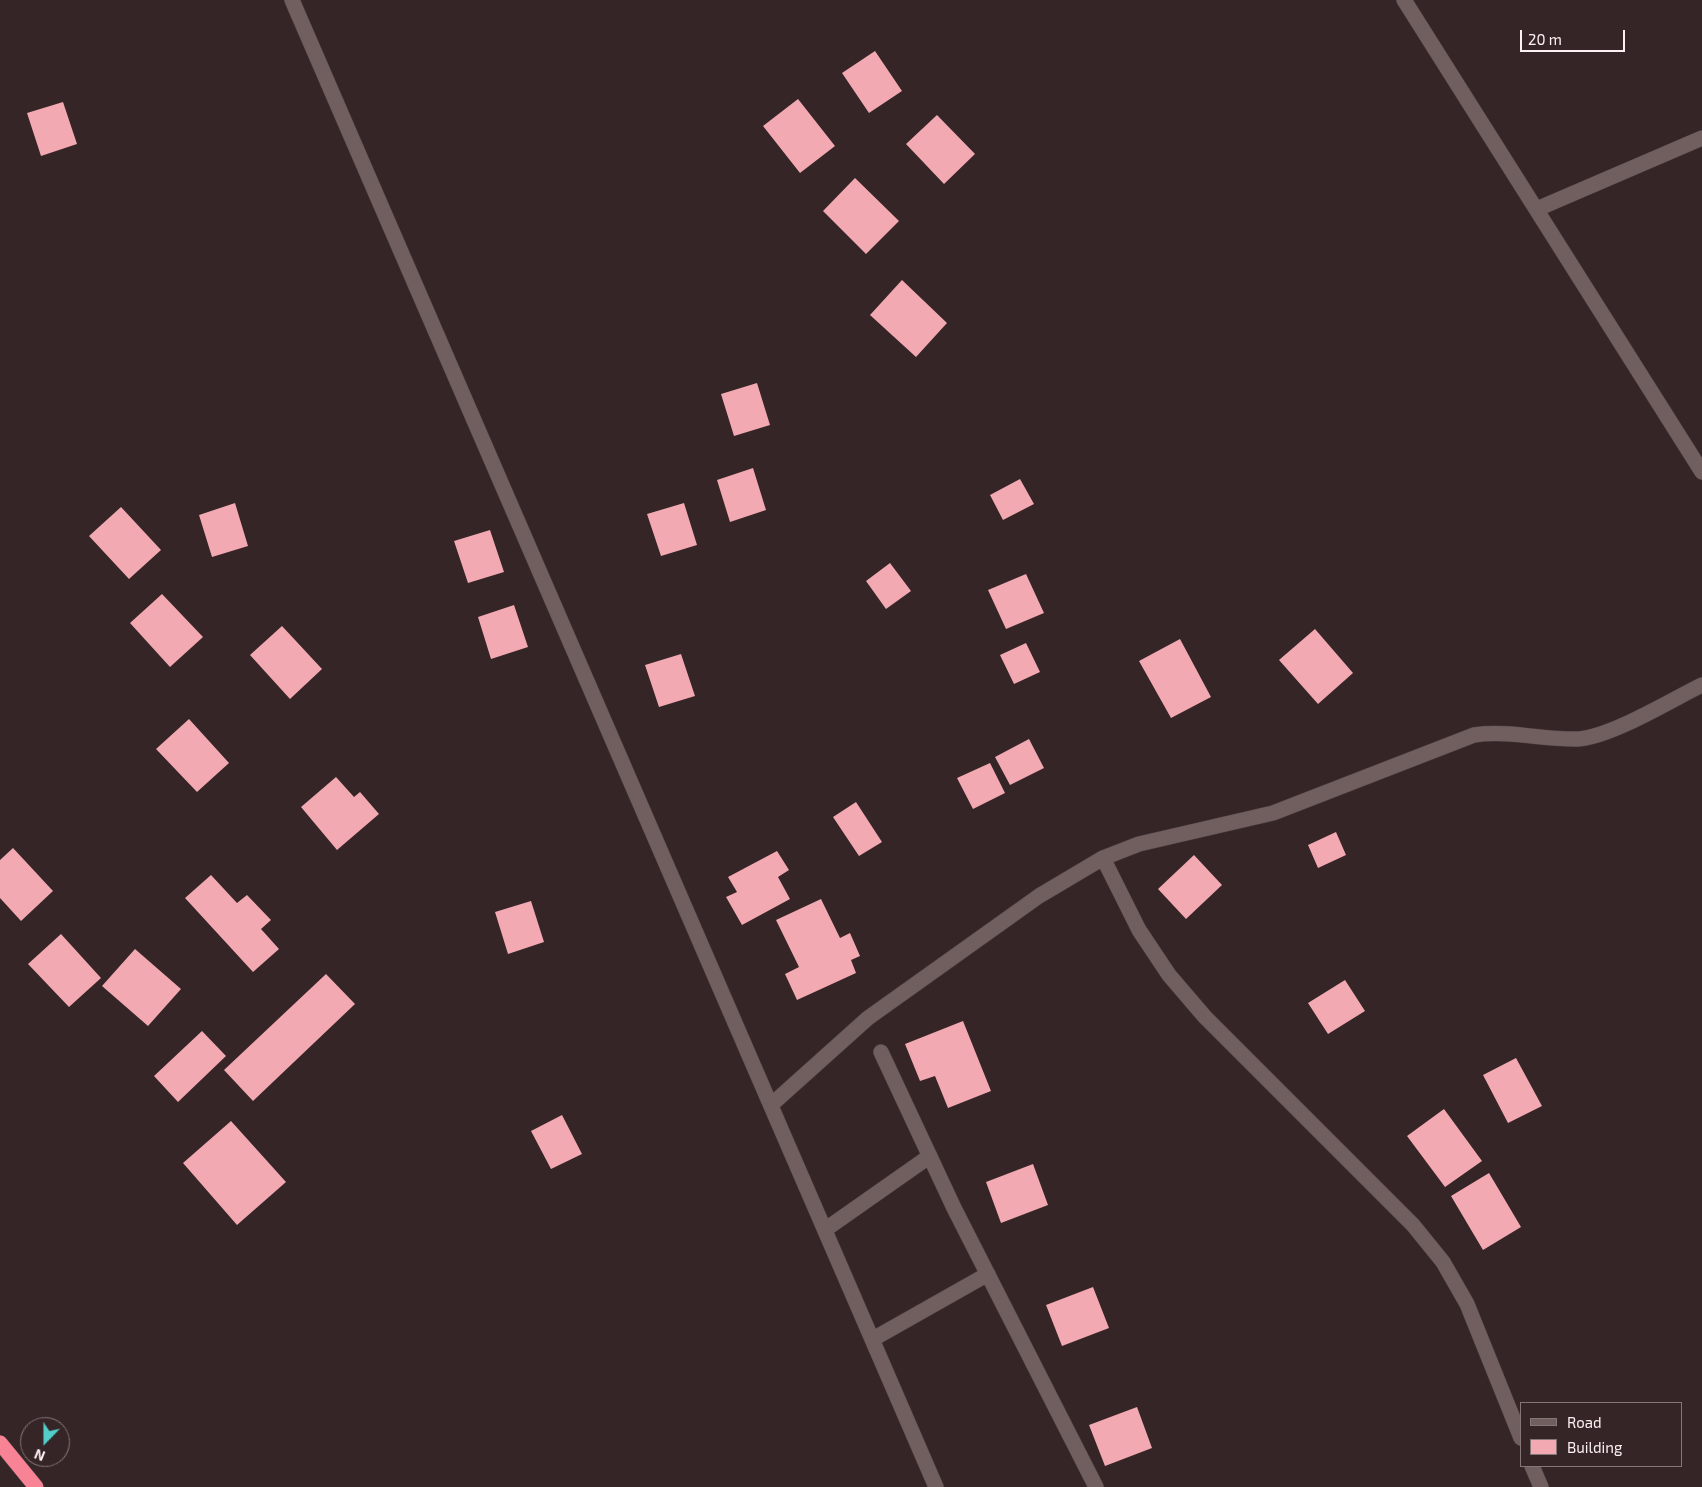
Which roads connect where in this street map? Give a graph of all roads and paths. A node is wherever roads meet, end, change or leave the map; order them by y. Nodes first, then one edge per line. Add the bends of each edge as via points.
1 (292, 0) edge
2 (1404, 0) edge
3 (1702, 138) edge
4 (1537, 209) junction
5 (1702, 472) edge
6 (1702, 685) edge
7 (1103, 858) junction
8 (881, 1052) dead end
9 (771, 1105) junction
10 (930, 1156) junction
11 (826, 1229) junction
12 (988, 1274) junction
13 (873, 1339) junction
14 (1520, 1436) edge
15 (0, 1443) edge
16 (1532, 1467) edge
17 (36, 1487) edge
18 (936, 1487) edge
19 (1096, 1487) edge
20 (1541, 1487) edge

1 - 9 street
2 - 4 street
3 - 4 street
4 - 5 street
6 - 7 street via 1606,733 1579,739 1489,733 1474,735 1273,813 1139,844
7 - 9 street via 1039,896 868,1018
7 - 14 street via 1139,930 1169,975 1205,1017 1413,1226 1443,1262 1466,1304
8 - 10 street
9 - 11 street
10 - 11 street
10 - 12 street
11 - 13 street
12 - 13 street
12 - 19 street
13 - 18 street
15 - 17 highway
16 - 20 street

